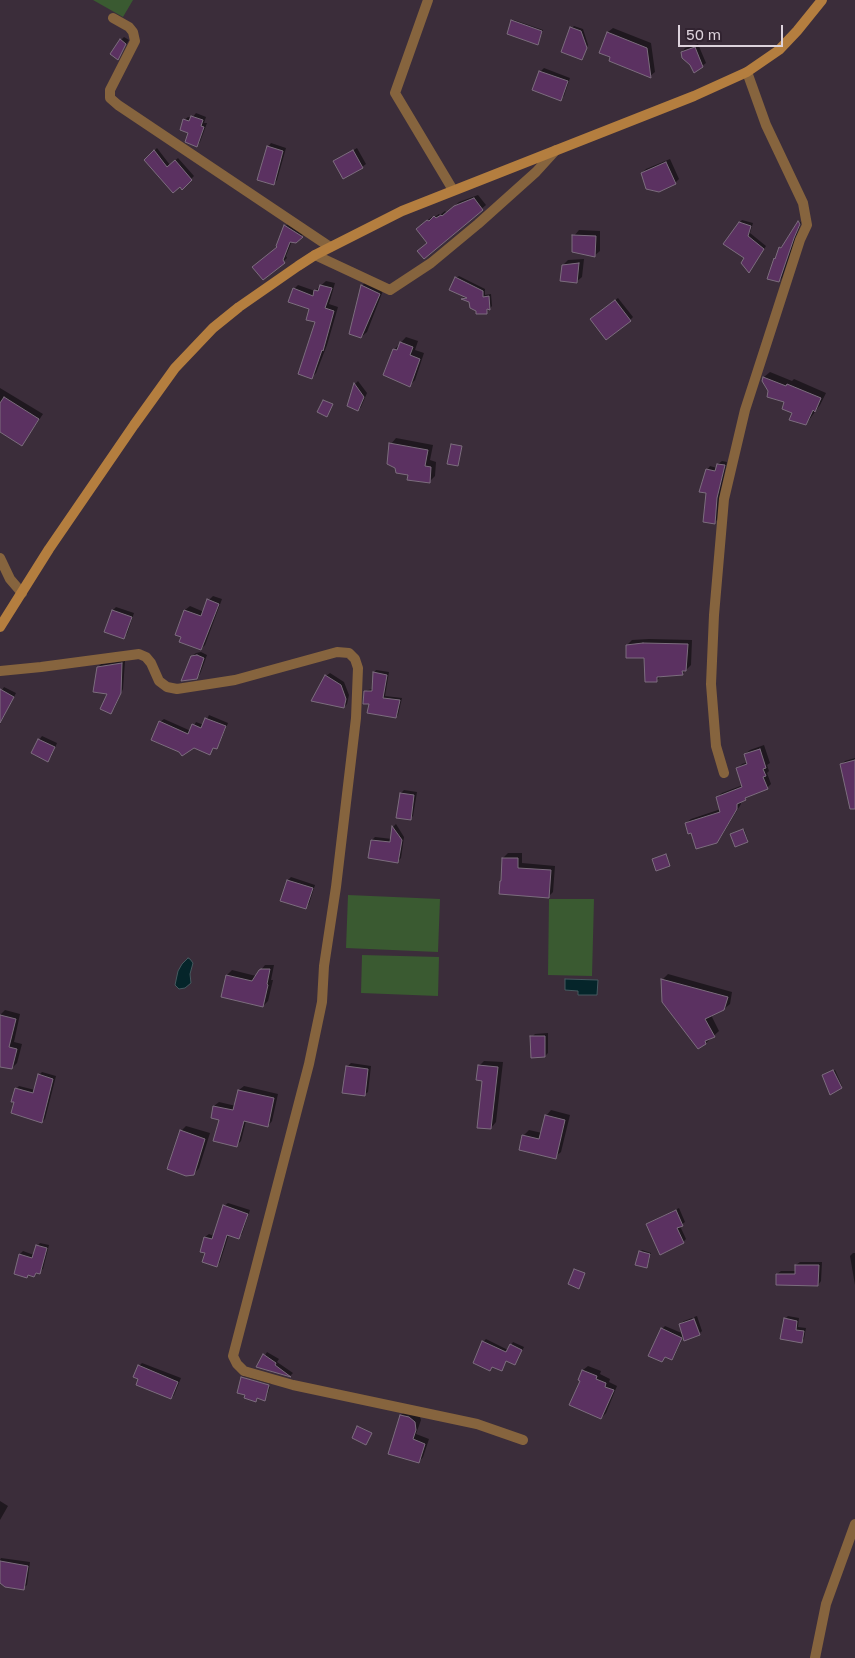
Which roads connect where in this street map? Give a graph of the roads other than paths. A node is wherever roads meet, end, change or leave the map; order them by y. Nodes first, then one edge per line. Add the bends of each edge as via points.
1 (428, 0) edge
2 (822, 0) edge
3 (113, 18) dead end
4 (747, 72) junction
5 (557, 149) junction
6 (453, 190) junction
7 (330, 247) junction
8 (315, 256) junction
9 (0, 558) edge
10 (22, 592) junction
11 (0, 626) edge
12 (0, 671) edge
13 (724, 773) dead end
14 (523, 1440) dead end
15 (855, 1524) edge
16 (815, 1658) edge

1 - 6 street via 395,94
2 - 4 main road via 780,50
3 - 7 street via 129,27 135,41 110,90 110,98
4 - 5 main road
4 - 13 street via 766,125 803,203 807,225 745,410 724,499 711,684 716,746
5 - 6 main road
5 - 8 street via 478,224 431,263 390,290
6 - 7 main road
7 - 8 main road
8 - 10 main road via 239,307 213,328 176,368
9 - 10 street via 10,579
10 - 11 main road
12 - 14 street via 139,654 151,663 159,681 177,689 235,680 337,652 349,653 355,659 358,668 356,718 322,1002 310,1064 233,1356 244,1371 293,1385 477,1424
15 - 16 street via 826,1604

